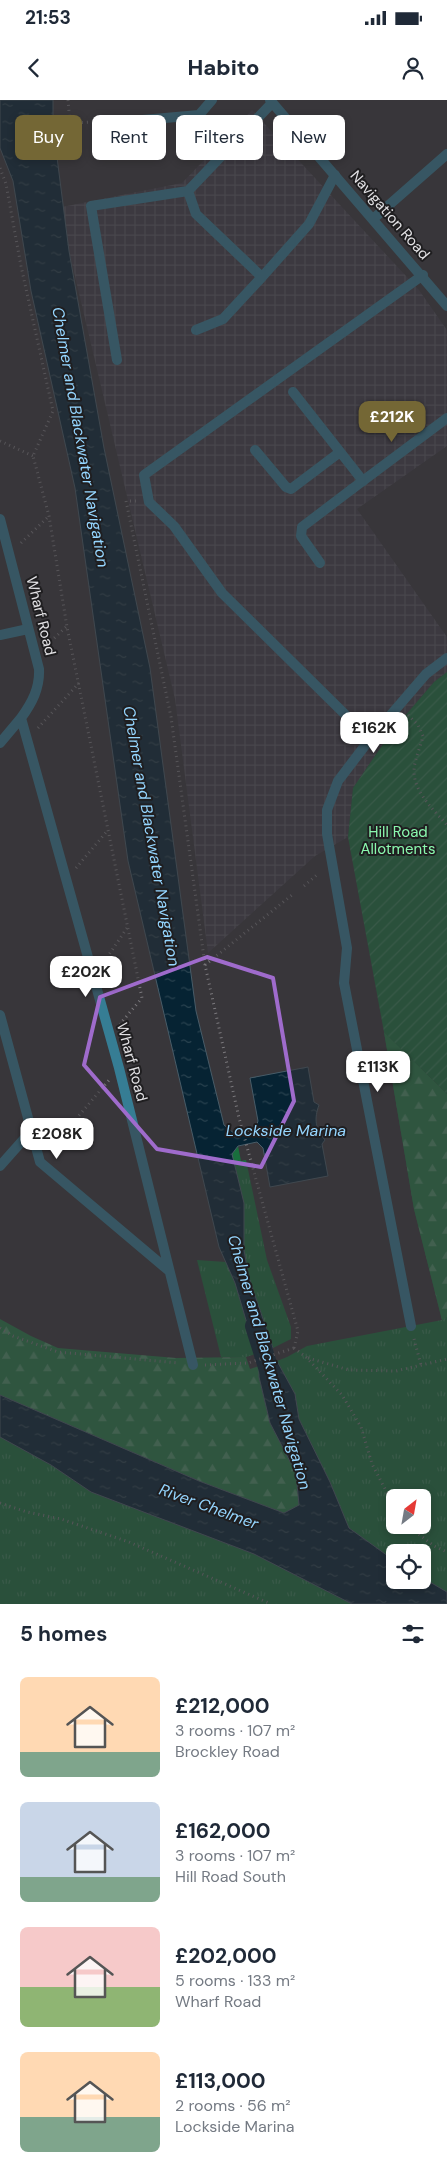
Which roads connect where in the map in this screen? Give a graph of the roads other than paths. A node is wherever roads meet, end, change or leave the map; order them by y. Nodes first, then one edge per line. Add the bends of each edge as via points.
1 (212, 100) edge
2 (271, 102) edge
3 (166, 118) edge
4 (447, 154) edge
5 (335, 175) junction
6 (188, 191) junction
7 (373, 219) junction
8 (423, 275) junction
9 (262, 277) junction
10 (447, 306) edge
11 (196, 330) dead end
12 (117, 360) dead end
13 (293, 392) dead end
14 (447, 418) edge
15 (255, 450) dead end
16 (340, 452) junction
17 (363, 481) junction
18 (0, 519) edge
19 (320, 563) dead end
20 (28, 629) junction
21 (0, 635) edge
22 (447, 658) edge
23 (21, 718) junction
24 (370, 739) junction
25 (0, 743) edge
26 (0, 1015) edge
27 (31, 1131) junction
28 (0, 1166) edge
29 (168, 1270) junction
30 (411, 1326) road end
31 (194, 1365) road end

1 - 3 street via 199,116
2 - 5 street, Navigation Road
2 - 6 street
4 - 7 street
5 - 7 street, Navigation Road
5 - 9 street via 309,224
6 - 9 street via 196,214
6 - 12 street via 91,206
7 - 8 street, Navigation Road
8 - 10 street, Navigation Road
8 - 24 street via 144,475 149,502 174,526 222,593
9 - 11 street via 222,320
13 - 16 street
14 - 17 street
15 - 16 street via 291,489
16 - 17 street
17 - 19 street via 302,527 301,536
18 - 20 street, Wharf Road
20 - 21 street
20 - 23 street, Wharf Road via 40,683
22 - 24 street via 426,674
23 - 25 street, Wharf Road
23 - 29 street, Wharf Road via 119,1068
24 - 30 street via 338,782 327,810 327,834 347,948 344,983
26 - 27 street
27 - 28 street
27 - 29 street via 40,1162
29 - 31 street, Wharf Road

